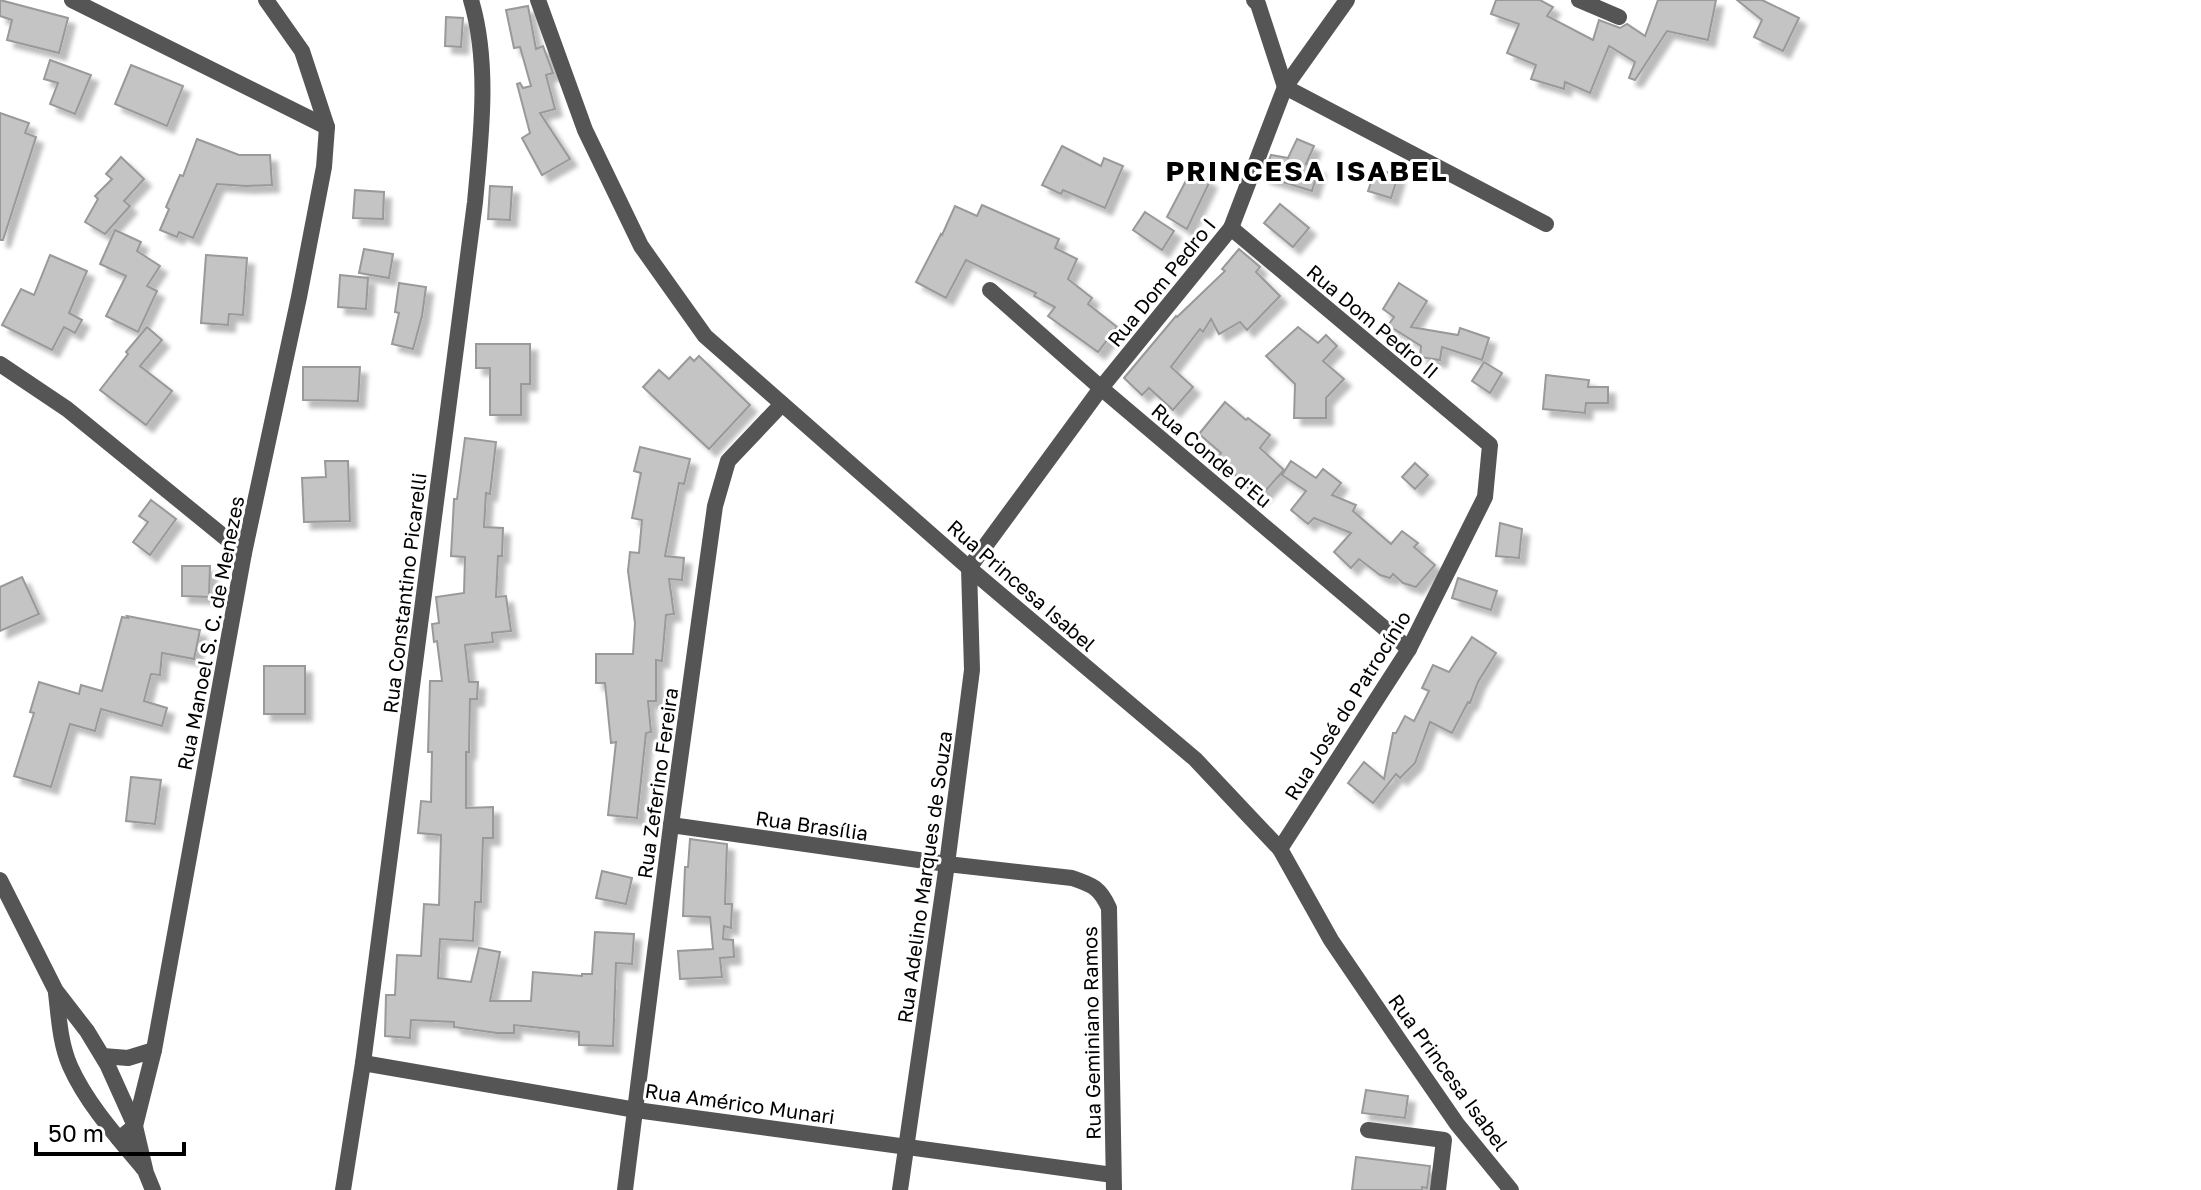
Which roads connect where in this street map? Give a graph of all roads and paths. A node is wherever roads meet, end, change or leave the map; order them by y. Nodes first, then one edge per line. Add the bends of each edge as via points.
1 (72, 0) edge
2 (266, 0) edge
3 (471, 0) edge
4 (538, 0) edge
5 (1254, 0) edge
6 (1347, 0) edge
7 (1579, 0) edge
8 (1619, 17) dead end
9 (1285, 87) junction
10 (327, 127) junction
11 (1546, 224) dead end
12 (1231, 228) junction
13 (990, 290) dead end
14 (0, 364) edge
15 (1101, 388) junction
16 (782, 404) junction
17 (1490, 445) joint
18 (244, 553) junction
19 (969, 568) junction
20 (1409, 649) junction
21 (671, 825) junction
22 (1280, 849) junction
23 (947, 864) junction
24 (0, 880) edge
25 (56, 991) junction
26 (154, 1050) junction
27 (103, 1056) junction
28 (363, 1063) junction
29 (636, 1110) junction
30 (135, 1126) junction
31 (1368, 1130) dead end
32 (119, 1139) junction
33 (906, 1145) junction
34 (146, 1173) junction
35 (1114, 1183) edge
36 (153, 1190) edge
37 (343, 1190) edge
38 (625, 1190) edge
39 (900, 1190) edge
40 (1438, 1190) edge
41 (1511, 1190) edge

1 - 10 street
2 - 10 street via 302,51
3 - 28 street, Rua Constantino Picarelli via 479,25 483,117 475,202
4 - 16 street, Rua Princesa Isabel via 585,130 641,246 705,336
5 - 9 street
6 - 9 street, Rua Dom Pedro I
7 - 8 street
9 - 11 street
9 - 12 street, Rua Dom Pedro I
10 - 18 street, Rua Manoel S. C. de Menezes via 299,297
12 - 15 street, Rua Dom Pedro I
12 - 17 street, Rua Dom Pedro II
13 - 15 street, Rua Conde d'Eu
14 - 18 street via 67,409
15 - 19 street, Rua Dom Pedro I
15 - 20 street, Rua Conde d'Eu
16 - 19 street, Rua Princesa Isabel
16 - 21 street, Rua Zeferino Fereira via 728,461 715,506
17 - 20 street, Rua José do Patrocínio via 1485,497
18 - 26 street, Rua Manoel S. C. de Menezes
19 - 22 street, Rua Princesa Isabel via 1195,759
19 - 23 street, Rua Adelino Marques de Souza via 972,670
20 - 22 street, Rua José do Patrocínio
21 - 23 street, Rua Brasília
21 - 29 street, Rua Zeferino Fereira
22 - 41 street, Rua Princesa Isabel via 1331,940 1457,1124
23 - 33 street, Rua Adelino Marques de Souza
23 - 35 street, Rua Geminiano Ramos via 1072,878 1102,892 1109,908
24 - 25 street
25 - 27 street
25 - 32 street via 70,1066
26 - 27 street via 128,1058
26 - 30 street, Rua Manoel S. C. de Menezes
27 - 30 street
28 - 29 street, Rua Américo Munari
28 - 37 street, Rua Constantino Picarelli
29 - 33 street, Rua Américo Munari
29 - 38 street, Rua Zeferino Fereira
30 - 32 street
30 - 34 street
31 - 40 street via 1444,1140
32 - 34 street
33 - 35 street, Rua Américo Munari
33 - 39 street, Rua Adelino Marques de Souza
34 - 36 street

